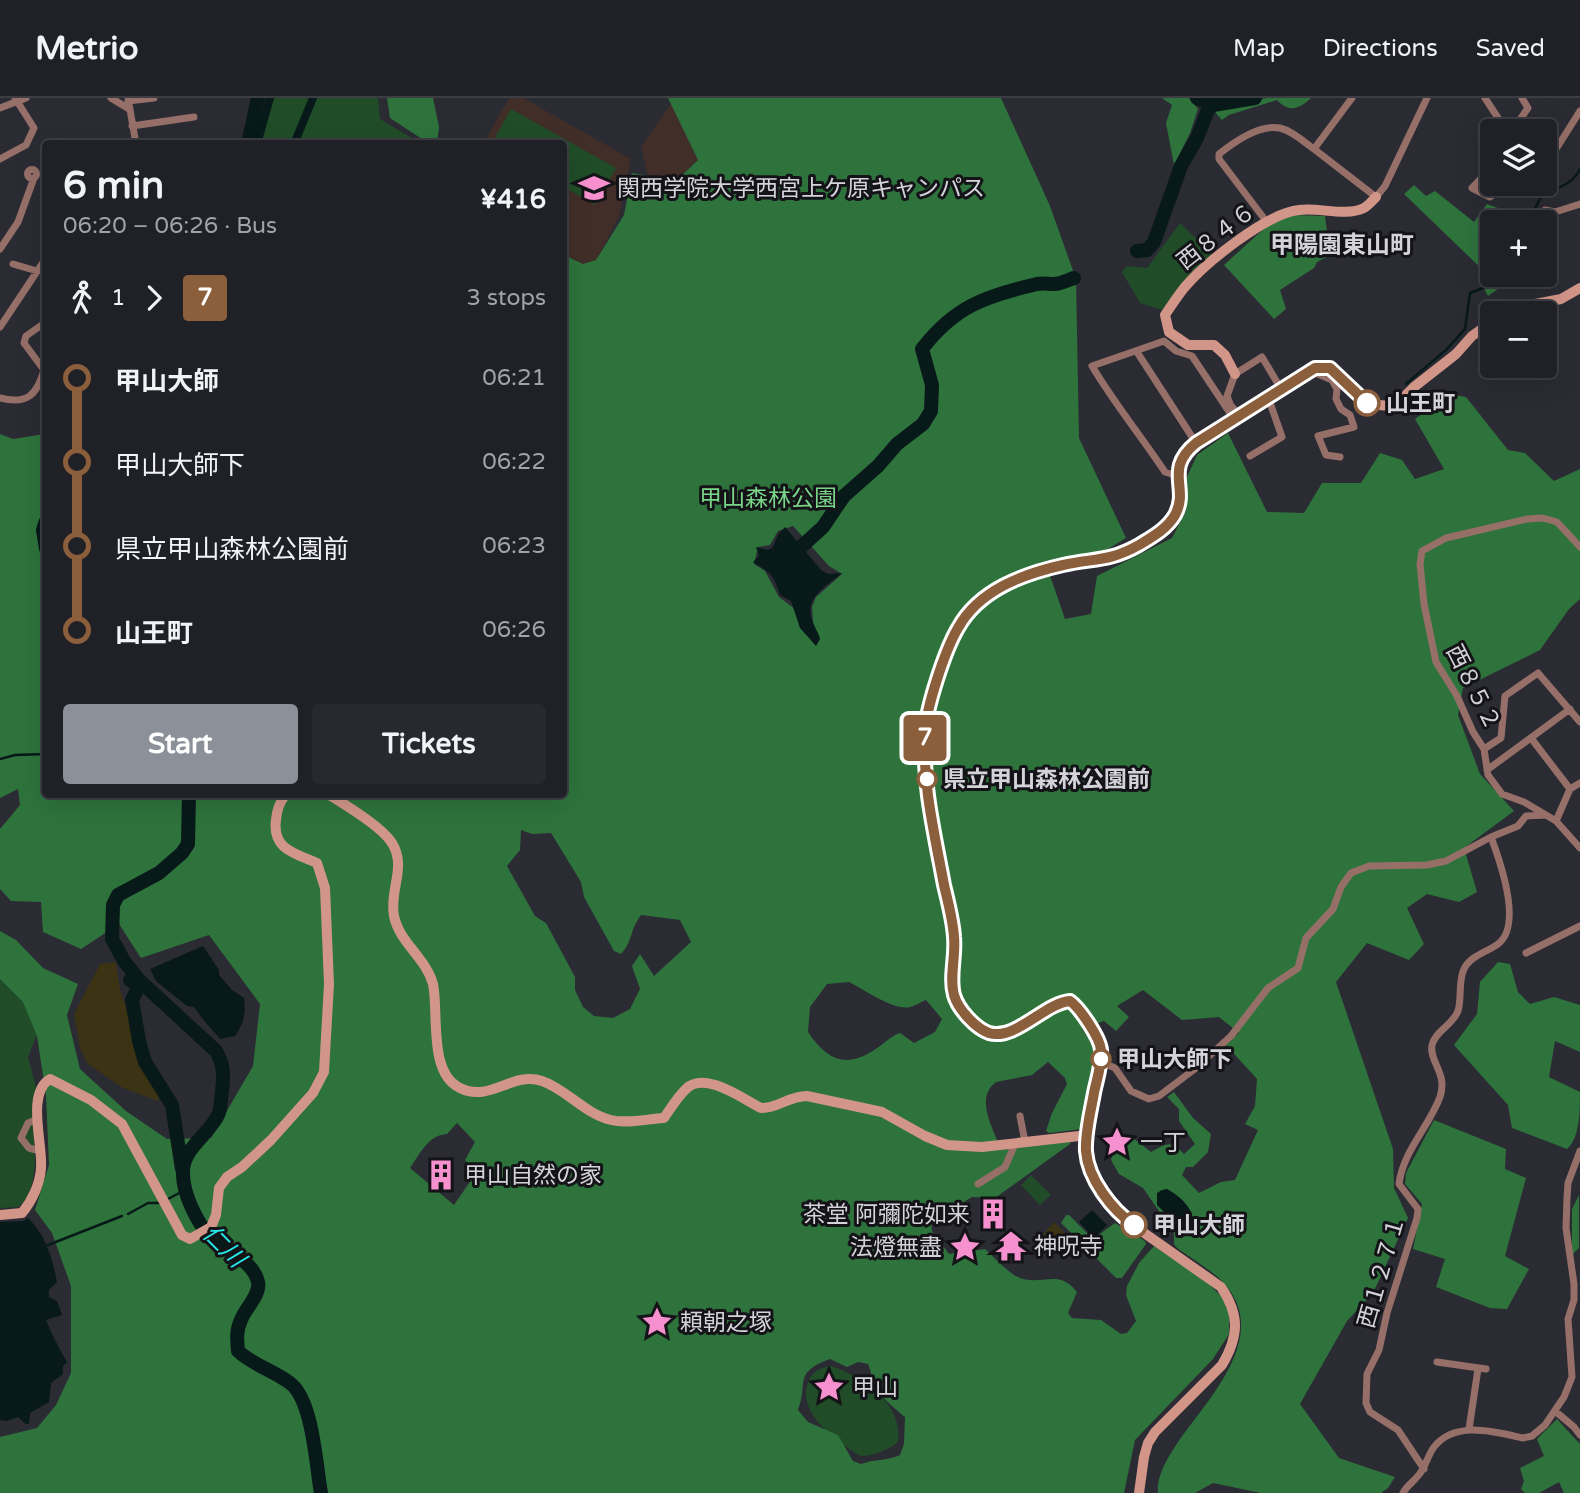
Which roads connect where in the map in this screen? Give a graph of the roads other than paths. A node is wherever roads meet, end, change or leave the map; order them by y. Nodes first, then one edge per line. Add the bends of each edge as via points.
1 (26, 98) edge
2 (111, 98) edge
3 (154, 98) edge
4 (1352, 98) edge
5 (1427, 98) edge
6 (1485, 98) edge
7 (1522, 98) edge
8 (16, 100) edge
9 (128, 103) edge
10 (0, 108) edge
11 (1580, 111) edge
12 (194, 117) dead end
13 (1499, 119) edge
14 (1520, 119) edge
15 (132, 126) junction
16 (135, 140) edge
17 (1557, 148) edge
18 (1314, 149) junction
19 (0, 159) edge
20 (34, 178) dead end
21 (1480, 180) edge
22 (1480, 192) edge
23 (1376, 197) junction
24 (1580, 204) edge
25 (1557, 211) edge
26 (1266, 221) junction
27 (0, 249) edge
28 (13, 264) dead end
29 (42, 264) edge
30 (37, 271) junction
31 (1580, 288) edge
32 (1551, 301) edge
33 (42, 325) edge
34 (0, 327) edge
35 (1480, 330) edge
36 (1137, 352) junction
37 (42, 367) edge
38 (1311, 371) junction
39 (1235, 374) junction
40 (42, 376) edge
41 (1281, 389) junction
42 (1268, 397) junction
43 (0, 398) edge
44 (1237, 417) junction
45 (1196, 443) junction
46 (1250, 456) dead end
47 (1340, 457) dead end
48 (1178, 476) junction
49 (1580, 547) edge
50 (1570, 709) junction
51 (1580, 722) edge
52 (1531, 738) junction
53 (1484, 749) junction
54 (1487, 771) junction
55 (1580, 783) edge
56 (1570, 789) junction
57 (283, 798) edge
58 (334, 798) edge
59 (1545, 815) junction
60 (1556, 821) junction
61 (1491, 838) junction
62 (1580, 848) edge
63 (1580, 926) edge
64 (1526, 953) dead end
65 (1101, 1062) junction
66 (1020, 1116) dead end
67 (38, 1119) junction
68 (1088, 1135) junction
69 (1020, 1143) junction
70 (40, 1151) junction
71 (1580, 1151) edge
72 (978, 1184) dead end
73 (0, 1214) edge
74 (1576, 1277) edge
75 (1437, 1362) dead end
76 (1555, 1411) junction
77 (1577, 1425) edge
78 (1469, 1429) junction
79 (1580, 1435) edge
80 (1424, 1469) junction
81 (1403, 1492) edge
82 (1139, 1493) edge

1 - 8 street
2 - 9 street
3 - 9 street
4 - 18 street
5 - 23 street
6 - 13 street
7 - 14 street via 1528,108
8 - 10 street
8 - 19 street via 34,128 26,145
9 - 15 street
11 - 17 street
12 - 15 street
15 - 16 street
18 - 23 street
18 - 26 street via 1293,134 1269,128 1240,138 1219,154
20 - 27 street via 18,222
21 - 22 street via 1472,188
23 - 26 street, 西８４６ via 1364,208 1300,209
24 - 25 street
26 - 39 street, 西８４６ via 1209,264 1165,315 1169,332 1178,340 1188,345 1214,345
28 - 30 street
29 - 30 street
30 - 34 street
31 - 32 street
33 - 37 street via 26,336 24,343
35 - 38 street via 1390,406 1368,404 1330,368
36 - 44 street via 1164,341 1192,356
36 - 45 street
36 - 48 street via 1093,366 1165,472
38 - 41 street
38 - 47 street via 1332,380 1341,409 1350,415 1354,427 1318,436 1326,455
39 - 41 street via 1262,357
39 - 44 street via 1227,396
40 - 43 street via 30,398
41 - 42 street
42 - 44 street
42 - 46 street via 1282,437
44 - 45 street
45 - 48 street via 1183,456
48 - 65 street via 1176,513 1157,534 1112,558 1065,564 1009,582 976,604 952,641 925,730 924,764 954,937 954,996 977,1026 999,1034 1070,1001 1101,1046
49 - 53 street, 西８５２ via 1557,522 1543,518 1446,538 1422,551 1424,604 1436,662
50 - 51 street
50 - 52 street
50 - 53 street via 1538,673 1506,696 1501,738
52 - 54 street
52 - 56 street
53 - 54 street, 西８５２
54 - 59 street via 1502,794
55 - 56 street
56 - 60 street
57 - 67 street via 274,831 278,842 317,863 325,888 328,984 324,1072 313,1093 271,1140 224,1181 211,1227 190,1239 182,1235 128,1133 106,1110 50,1079 39,1092
58 - 69 street via 392,843 400,867 393,911 396,926 428,970 443,1069 461,1089 494,1091 530,1078 544,1081 614,1121 664,1118 688,1086 710,1082 761,1108 807,1096 882,1112 947,1144
59 - 60 street
59 - 61 street via 1526,816 1518,826
60 - 62 street
61 - 65 street via 1447,861 1369,866 1351,873 1334,909 1307,939 1298,968 1268,988 1231,1036 1159,1096 1149,1099 1131,1091 1115,1069
61 - 80 street, 西１２７１ via 1504,870 1510,921 1503,940 1466,965 1458,1011 1432,1045 1443,1086 1405,1159 1399,1184 1418,1209 1417,1218 1379,1350 1367,1374 1370,1412 1398,1430
63 - 64 street
65 - 68 street
66 - 69 street
67 - 70 street
67 - 70 street via 28,1122 20,1138
68 - 69 street
68 - 82 street via 1089,1166 1108,1203 1222,1287 1236,1316 1230,1353 1222,1365 1148,1443
69 - 72 street via 1005,1167
70 - 73 street via 41,1169 30,1203 22,1213
71 - 74 street via 1568,1183 1566,1228
74 - 76 street via 1568,1320 1572,1377
75 - 78 street via 1482,1369
76 - 77 street
76 - 78 street via 1532,1436 1523,1438
77 - 79 street
78 - 80 street via 1441,1440
80 - 81 street

